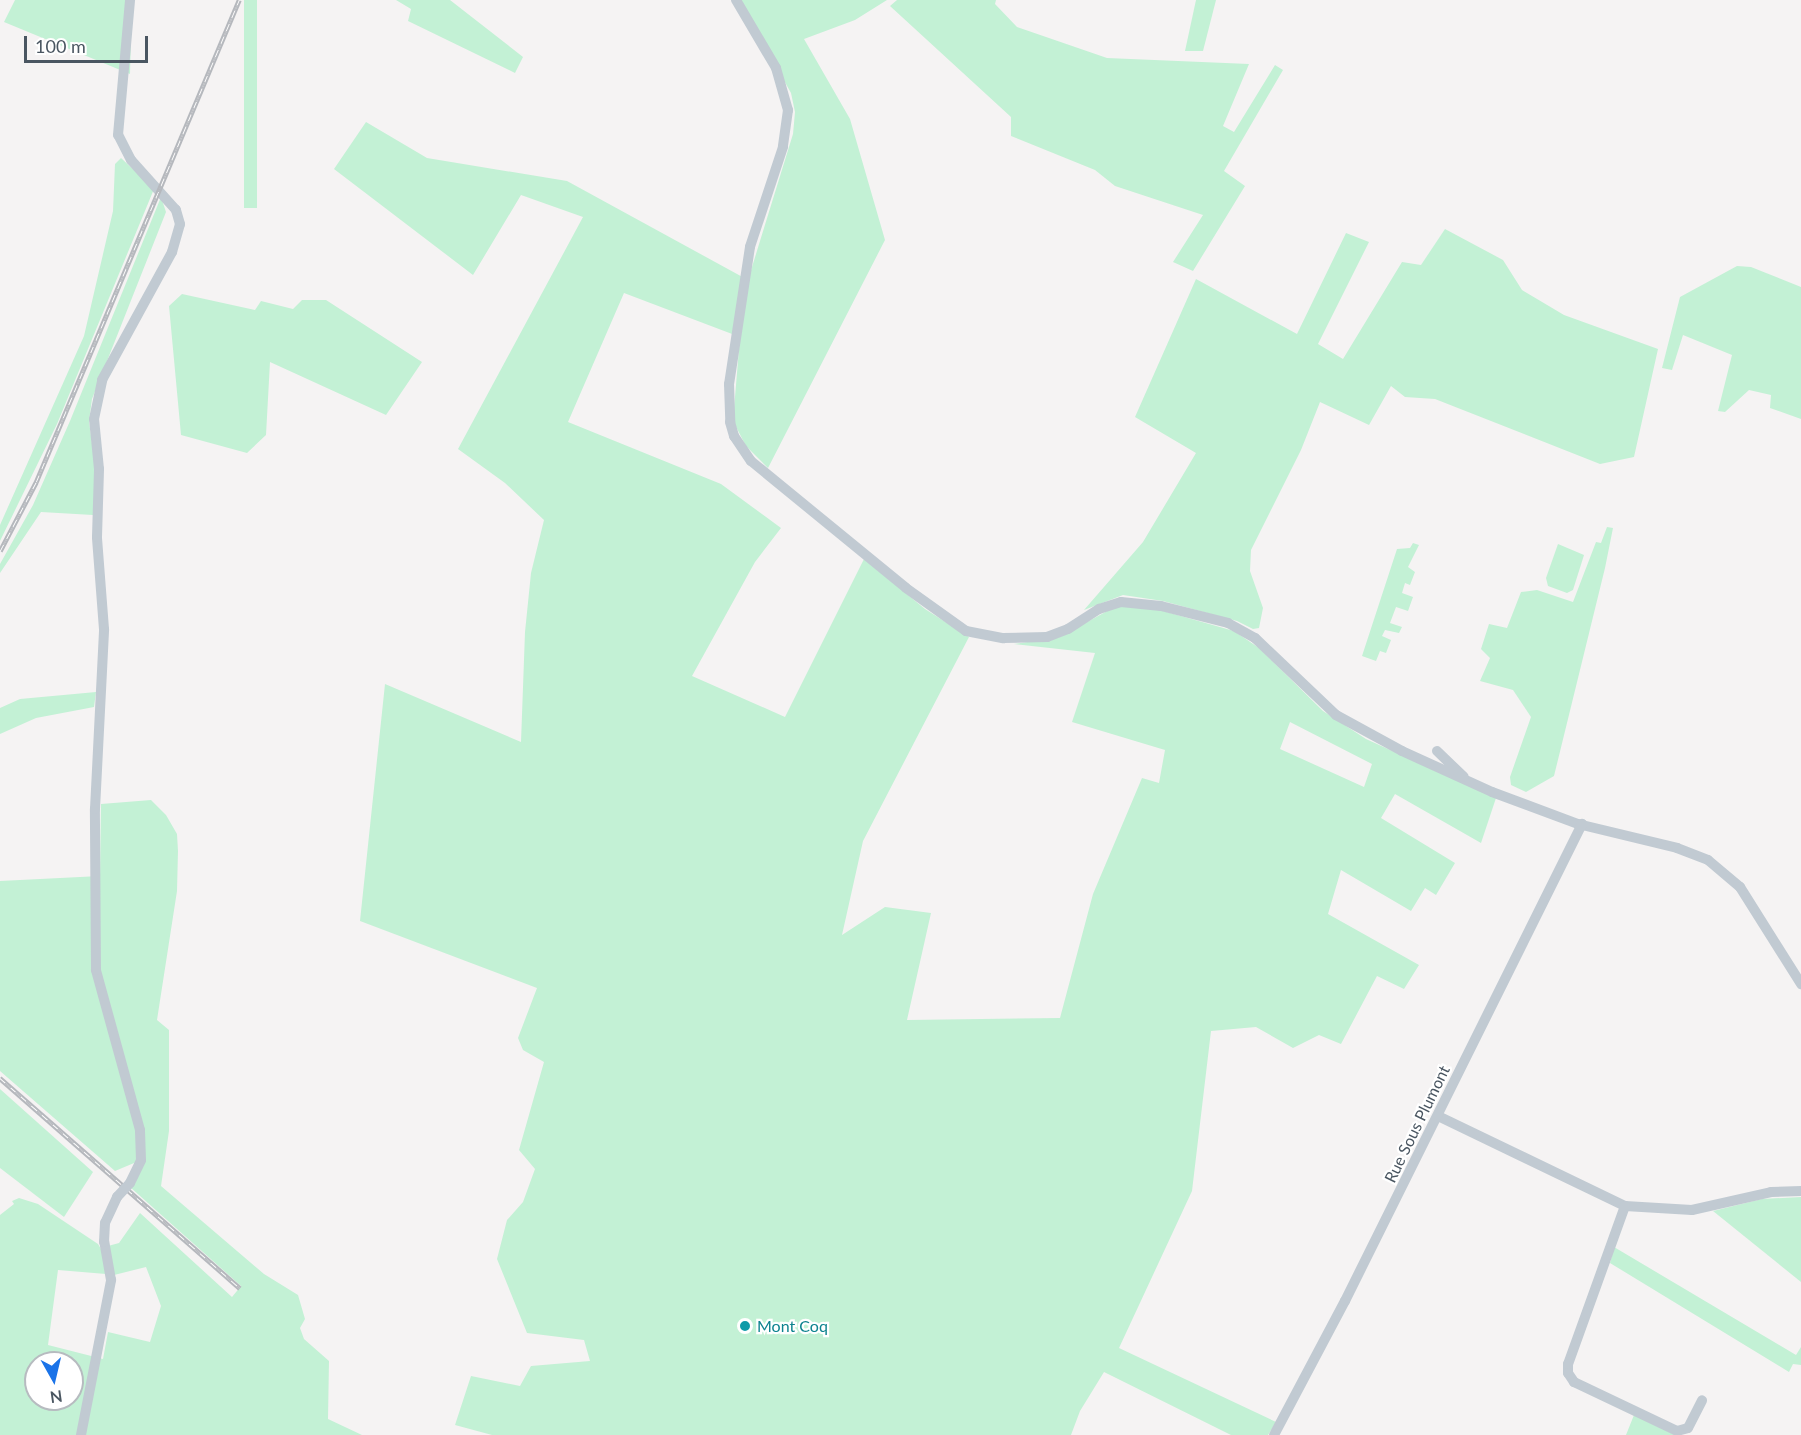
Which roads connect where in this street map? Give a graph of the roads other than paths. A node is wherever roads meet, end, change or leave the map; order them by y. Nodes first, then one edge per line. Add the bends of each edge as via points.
1 (130, 0) edge
2 (736, 0) edge
3 (1437, 751) dead end
4 (1469, 782) junction
5 (1582, 824) junction
6 (1801, 984) edge
7 (1438, 1116) junction
8 (1801, 1191) edge
9 (1625, 1206) junction
10 (1702, 1400) dead end
11 (81, 1435) edge
12 (1274, 1435) edge

1 - 11 street, bridge via 118,135 131,160 176,210 180,224 172,252 102,380 94,419 104,629 94,809 96,970 134,1105 142,1152 130,1183 117,1197 105,1222 110,1291
2 - 4 street via 776,68 788,110 783,147 750,248 730,372 730,422 734,436 751,461 906,588 966,631 1003,639 1047,637 1099,609 1121,602 1161,606 1228,623 1255,638 1336,715
3 - 4 street
4 - 5 street
5 - 6 street via 1686,851 1723,870 1764,920
5 - 7 street, Rue Sous Plumont
7 - 9 street
7 - 12 street, Rue Sous Plumont
8 - 9 street via 1771,1192 1692,1210
9 - 10 street via 1568,1373 1574,1382 1677,1431 1688,1428

